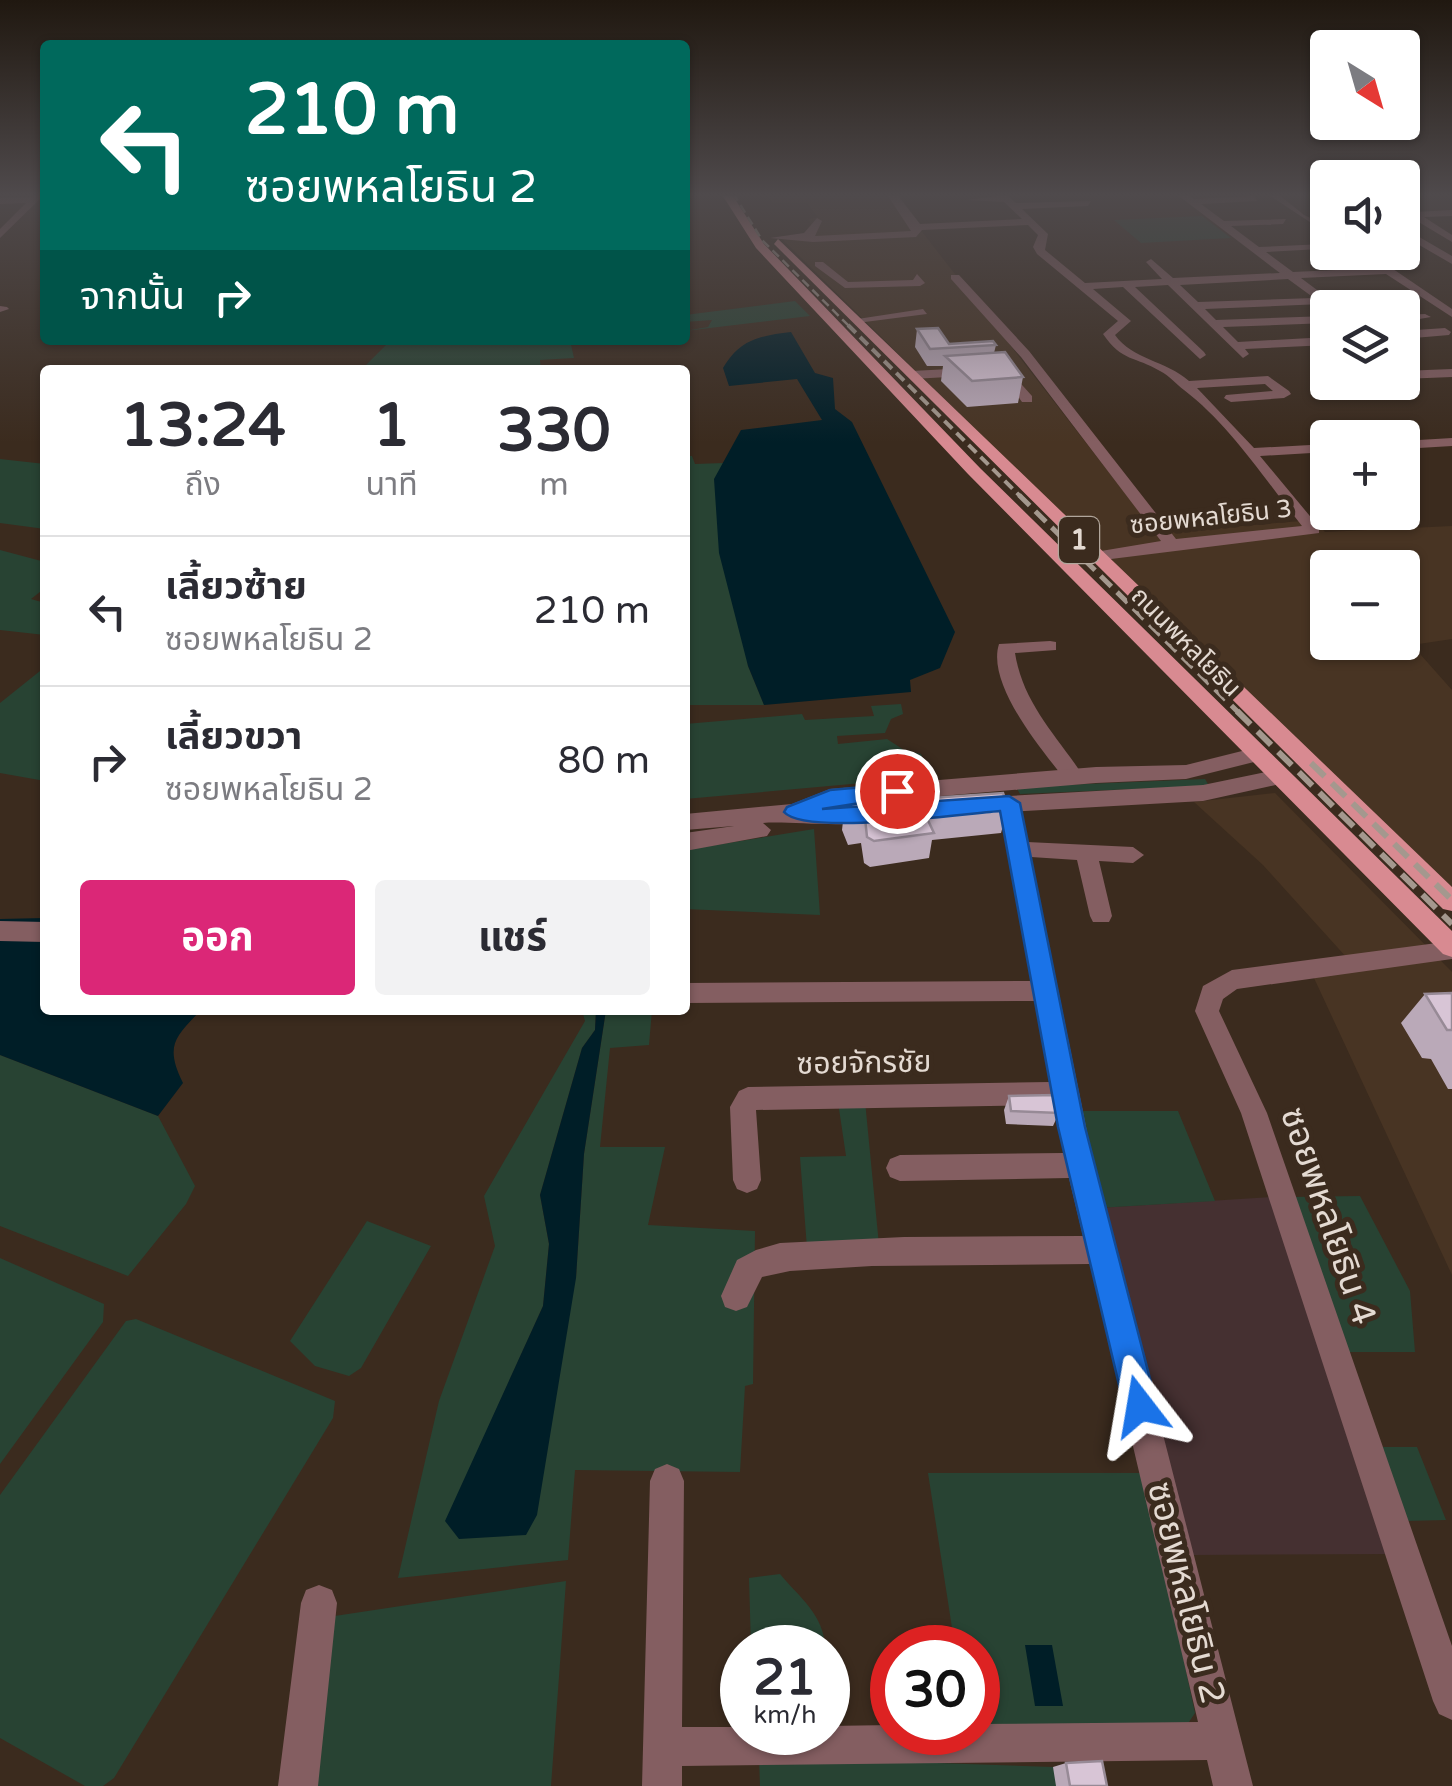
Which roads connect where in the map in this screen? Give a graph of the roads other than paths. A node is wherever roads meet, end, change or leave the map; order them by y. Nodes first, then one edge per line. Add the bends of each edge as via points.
1 (788, 276) edge
2 (812, 276) edge
3 (835, 276) edge
4 (1071, 276) edge
5 (1165, 276) edge
6 (1280, 276) edge
7 (1291, 276) edge
8 (1396, 276) edge
9 (956, 277) dead end
10 (917, 278) dead end
11 (1169, 280) junction
12 (1125, 283) junction
13 (1083, 286) junction
14 (1310, 289) joint
15 (1182, 293) junction
16 (1310, 305) edge
17 (1195, 306) junction
18 (1310, 308) edge
19 (923, 312) dead end
20 (1452, 314) edge
21 (826, 317) junction
22 (853, 317) junction
23 (1420, 317) edge
24 (1425, 317) dead end
25 (1213, 324) junction
26 (1444, 332) dead end
27 (1420, 334) edge
28 (1310, 343) edge
29 (1009, 355) edge
30 (1200, 355) dead end
31 (898, 361) junction
32 (1452, 373) edge
33 (1420, 374) edge
34 (912, 375) junction
35 (1183, 385) junction
36 (1231, 398) dead end
37 (1027, 399) dead end
38 (1452, 442) edge
39 (1420, 444) edge
40 (1310, 449) edge
41 (1250, 452) junction
42 (1172, 544) junction
43 (1095, 556) junction
44 (1067, 562) junction
45 (1050, 646) dead end
46 (1258, 754) junction
47 (1309, 764) junction
48 (1281, 776) junction
49 (1074, 777) junction
50 (1005, 793) junction
51 (690, 806) edge
52 (832, 807) junction
53 (690, 822) edge
54 (690, 841) edge
55 (1020, 849) junction
56 (1086, 852) junction
57 (1134, 855) dead end
58 (1452, 902) edge
59 (1102, 916) dead end
60 (0, 931) edge
61 (40, 932) edge
62 (1452, 949) edge
63 (1044, 991) junction
64 (690, 993) edge
65 (1064, 1093) junction
66 (1080, 1166) junction
67 (900, 1168) dead end
68 (747, 1180) dead end
69 (1101, 1250) junction
70 (736, 1296) dead end
71 (667, 1481) dead end
72 (318, 1603) dead end
73 (1452, 1700) edge
74 (1223, 1741) junction
75 (662, 1747) junction
76 (298, 1786) edge
77 (662, 1786) edge
78 (1233, 1786) edge

1 - 21 main road, ถนนพหลโยธิน / 1
2 - 22 main road, ถนนพหลโยธิน / 1
3 - 10 street via 857,286
4 - 13 street, ซอยพหลโยธิน 3
5 - 11 street
6 - 11 street
7 - 14 street
8 - 20 street
9 - 42 street via 1025,354
11 - 12 street
11 - 15 street
12 - 13 street
12 - 30 street
13 - 35 street, ซอยพหลโยธิน 3 via 1125,322 1109,334 1125,356 1170,371
14 - 15 street
15 - 17 street
16 - 17 street
17 - 25 street
18 - 25 street
19 - 22 street
21 - 22 main road
21 - 44 main road, ถนนพหลโยธิน / 1
22 - 31 main road, ถนนพหลโยธิน / 1
23 - 24 street
25 - 28 street via 1239,350
26 - 27 street
29 - 31 street
31 - 34 main road, ถนนพหลโยธิน / 1
32 - 33 street
34 - 37 street via 1005,370
34 - 43 main road, ถนนพหลโยธิน / 1
35 - 36 street via 1268,380 1284,394
35 - 41 street, ซอยพหลโยธิน 3
38 - 39 street
40 - 41 street
41 - 42 street, ซอยพหลโยธิน 3 via 1312,530
42 - 43 street, ซอยพหลโยธิน 3
43 - 44 main road
43 - 47 main road, ถนนพหลโยธิน / 1
44 - 46 main road, ถนนพหลโยธิน / 1
45 - 49 street via 1005,648 1009,679 1024,711
46 - 48 main road, ถนนพหลโยธิน / 1
46 - 49 street via 1186,772
47 - 48 main road
47 - 58 main road, ถนนพหลโยธิน / 1
48 - 50 street via 1203,793
48 - 62 main road, ถนนพหลโยธิน / 1
49 - 50 street
50 - 52 street
50 - 55 street, ซอยพหลโยธิน 2
51 - 52 street
52 - 53 street
52 - 54 street
55 - 56 street
55 - 63 street, ซอยพหลโยธิน 2
56 - 57 street
56 - 59 street
60 - 61 street
62 - 73 street, ซอยพหลโยธิน 4 via 1232,980 1212,993 1207,1011 1254,1113
63 - 64 street
63 - 65 street, ซอยพหลโยธิน 2
65 - 66 street, ซอยพหลโยธิน 2
65 - 68 street, ซอยจักรชัย via 748,1099 742,1107
66 - 67 street
66 - 69 street, ซอยพหลโยธิน 2
69 - 70 street via 900,1250 786,1258 749,1270
69 - 74 street, ซอยพหลโยธิน 2
71 - 75 street
72 - 76 street
74 - 75 street
74 - 78 street, ซอยพหลโยธิน 2
75 - 77 street

